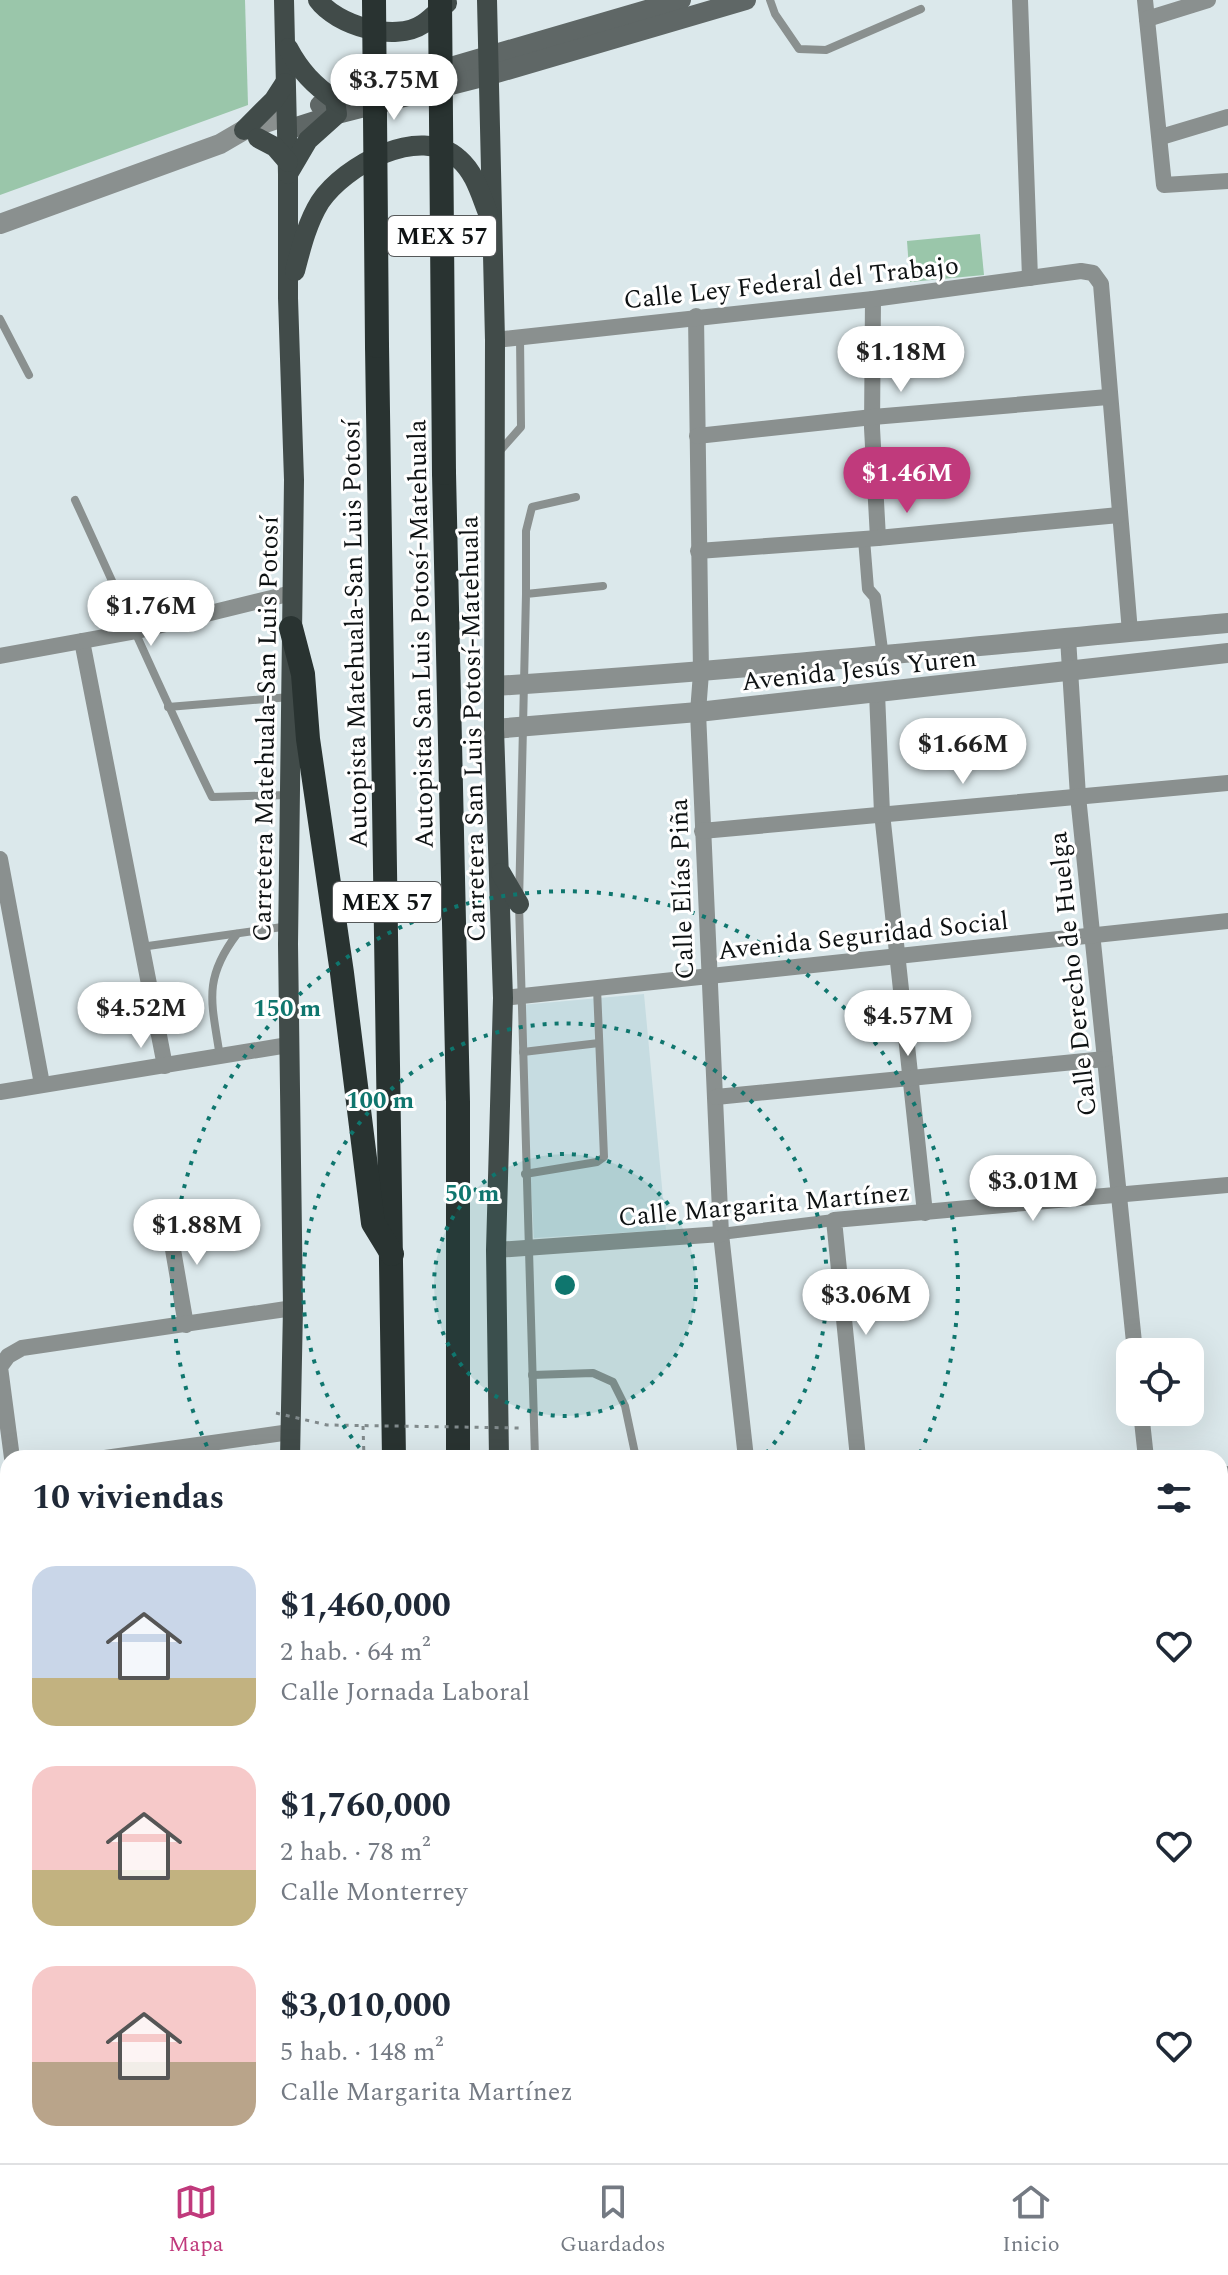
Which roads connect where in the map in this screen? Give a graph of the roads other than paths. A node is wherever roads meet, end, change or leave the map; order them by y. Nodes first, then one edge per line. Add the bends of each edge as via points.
1 (284, 0) edge
2 (318, 0) edge
3 (374, 0) edge
4 (440, 0) edge
5 (450, 0) edge
6 (487, 0) edge
7 (681, 0) edge
8 (746, 0) edge
9 (770, 0) edge
10 (1020, 0) edge
11 (1145, 0) edge
12 (1208, 0) edge
13 (921, 9) dead end
14 (1147, 19) junction
15 (286, 45) junction
16 (490, 66) junction
17 (285, 83) junction
18 (336, 107) junction
19 (1228, 117) edge
20 (286, 123) junction
21 (251, 134) junction
22 (1161, 137) junction
23 (288, 168) junction
24 (1228, 181) edge
25 (0, 224) edge
26 (493, 228) junction
27 (1030, 278) junction
28 (288, 298) junction
29 (873, 299) junction
30 (696, 316) junction
31 (0, 319) edge
32 (520, 337) junction
33 (495, 340) junction
34 (29, 375) dead end
35 (1108, 397) junction
36 (873, 417) junction
37 (697, 436) junction
38 (495, 456) junction
39 (576, 497) dead end
40 (75, 500) dead end
41 (1119, 515) junction
42 (871, 539) junction
43 (698, 551) junction
44 (603, 586) dead end
45 (292, 593) junction
46 (526, 594) junction
47 (1228, 623) edge
48 (291, 628) junction
49 (137, 631) junction
50 (1130, 632) junction
51 (1068, 638) junction
52 (82, 641) junction
53 (1228, 653) edge
54 (0, 656) edge
55 (883, 657) junction
56 (1070, 672) junction
57 (701, 673) junction
58 (523, 684) junction
59 (495, 686) junction
60 (877, 693) junction
61 (290, 697) junction
62 (168, 707) junction
63 (698, 712) junction
64 (524, 727) junction
65 (494, 729) junction
66 (1228, 783) edge
67 (289, 795) junction
68 (1078, 796) junction
69 (882, 813) junction
70 (702, 831) junction
71 (0, 859) edge
72 (499, 869) junction
73 (519, 904) junction
74 (1228, 921) edge
75 (290, 926) junction
76 (237, 934) junction
77 (1092, 934) junction
78 (141, 947) junction
79 (899, 956) junction
80 (708, 976) junction
81 (597, 988) junction
82 (512, 997) junction
83 (599, 1043) junction
84 (288, 1045) junction
85 (523, 1052) junction
86 (220, 1057) junction
87 (1105, 1059) junction
88 (165, 1066) junction
89 (910, 1078) junction
90 (42, 1084) junction
91 (0, 1092) edge
92 (716, 1097) junction
93 (525, 1174) junction
94 (1228, 1185) edge
95 (1120, 1195) junction
96 (925, 1213) junction
97 (167, 1215) dead end
98 (834, 1220) junction
99 (721, 1234) junction
100 (496, 1250) junction
101 (527, 1250) junction
102 (393, 1256) junction
103 (293, 1308) junction
104 (186, 1325) junction
105 (1134, 1338) edge
106 (0, 1367) edge
107 (532, 1375) junction
108 (1143, 1426) edge
109 (290, 1432) junction
110 (11, 1450) edge
111 (162, 1450) edge
112 (290, 1450) edge
113 (394, 1450) edge
114 (458, 1450) edge
115 (499, 1450) edge
116 (535, 1450) edge
117 (634, 1450) edge
118 (745, 1450) edge
119 (857, 1450) edge
120 (1145, 1450) edge

1 - 15 main road, Carretera Matehuala-San Luis Potosí
2 - 5 main road via 347,23 387,32 421,26
3 - 102 highway, Autopista Matehuala-San Luis Potosí / MEX 57, bridge
4 - 114 highway, Autopista San Luis Potosí-Matehuala / MEX 57, bridge via 458,1102
6 - 16 main road, Carretera San Luis Potosí-Matehuala
7 - 16 main road
8 - 16 main road
9 - 13 lane via 799,49 826,50
10 - 27 street
11 - 14 street
12 - 14 street
14 - 22 street
15 - 17 main road, Carretera Matehuala-San Luis Potosí
15 - 18 main road via 298,67
16 - 18 main road
16 - 26 main road, Carretera San Luis Potosí-Matehuala
17 - 20 main road, Carretera Matehuala-San Luis Potosí
17 - 21 main road
18 - 20 main road
18 - 23 main road
19 - 22 street
20 - 21 street
20 - 23 main road, Carretera Matehuala-San Luis Potosí
21 - 23 main road via 275,147
21 - 25 street
22 - 24 street via 1164,185
23 - 28 main road, Carretera Matehuala-San Luis Potosí
26 - 28 main road via 473,176 457,157 438,148 392,150 354,170 322,200 310,222
26 - 33 main road, Carretera San Luis Potosí-Matehuala
27 - 29 street, Calle Ley Federal del Trabajo
27 - 35 street, Calle Ley Federal del Trabajo via 1081,271 1093,273 1101,284
28 - 45 main road, Carretera Matehuala-San Luis Potosí
29 - 30 street, Calle Ley Federal del Trabajo
29 - 36 street
30 - 32 street, Calle Ley Federal del Trabajo
30 - 37 street, Calle Elías Piña
31 - 34 lane
32 - 33 street, Calle Ley Federal del Trabajo
32 - 38 lane via 521,427
33 - 38 main road, Carretera San Luis Potosí-Matehuala
35 - 36 street
35 - 41 street
36 - 37 street
36 - 42 street
37 - 43 street, Calle Elías Piña
38 - 59 main road, Carretera San Luis Potosí-Matehuala
39 - 46 lane via 532,507 526,531
40 - 49 lane
41 - 42 street
41 - 50 street
42 - 43 street
42 - 55 street via 868,589 875,597
43 - 57 street, Calle Elías Piña
44 - 46 lane
45 - 48 main road, Carretera Matehuala-San Luis Potosí
45 - 49 street
46 - 58 lane
47 - 50 street, Avenida Jesús Yuren
48 - 61 main road, Carretera Matehuala-San Luis Potosí
48 - 102 highway via 303,674 373,1223
49 - 52 street
49 - 62 lane
50 - 51 street, Avenida Jesús Yuren
51 - 55 street, Avenida Jesús Yuren
51 - 56 street, Calle Derecho de Huelga
52 - 54 street
52 - 78 street
53 - 56 street, Avenida Jesús Yuren
55 - 57 street, Avenida Jesús Yuren
56 - 60 street, Avenida Jesús Yuren
56 - 68 street, Calle Derecho de Huelga
57 - 58 street, Avenida Jesús Yuren
57 - 63 street, Calle Elías Piña
58 - 59 street, Avenida Jesús Yuren
58 - 64 lane
59 - 65 main road, Carretera San Luis Potosí-Matehuala
60 - 63 street, Avenida Jesús Yuren
60 - 69 street
61 - 62 lane
61 - 67 main road, Carretera Matehuala-San Luis Potosí
62 - 67 lane via 212,797
63 - 64 street, Avenida Jesús Yuren
63 - 70 street, Calle Elías Piña
64 - 65 street, Avenida Jesús Yuren
64 - 73 lane
65 - 72 main road, Carretera San Luis Potosí-Matehuala
66 - 68 street
67 - 75 main road, Carretera Matehuala-San Luis Potosí
68 - 69 street
68 - 77 street, Calle Derecho de Huelga
69 - 70 street
69 - 79 street
70 - 80 street, Calle Elías Piña
71 - 90 street
72 - 73 main road
72 - 82 main road, Carretera San Luis Potosí-Matehuala
73 - 82 lane
74 - 77 street, Avenida Seguridad Social
75 - 76 lane
75 - 84 main road, Carretera Matehuala-San Luis Potosí
76 - 78 lane
76 - 86 lane via 214,970 211,994
77 - 79 street, Avenida Seguridad Social
77 - 87 street, Calle Derecho de Huelga
78 - 88 street
79 - 80 street, Avenida Seguridad Social
79 - 89 street
80 - 81 street, Avenida Seguridad Social
80 - 92 street, Calle Elías Piña
81 - 82 street, Avenida Seguridad Social
81 - 83 lane
82 - 85 lane
82 - 100 main road, Carretera San Luis Potosí-Matehuala
83 - 85 lane
83 - 93 lane via 604,1157
84 - 86 street
84 - 103 main road, Carretera Matehuala-San Luis Potosí
85 - 93 lane
86 - 88 street
87 - 89 street
87 - 95 street, Calle Derecho de Huelga
88 - 90 street
89 - 92 street
89 - 96 street
90 - 91 street
92 - 99 street, Calle Elías Piña
93 - 101 lane
94 - 95 street, Calle Margarita Martínez
95 - 96 street, Calle Margarita Martínez
95 - 105 street, Calle Derecho de Huelga
96 - 98 street, Calle Margarita Martínez
97 - 104 street
98 - 99 street, Calle Margarita Martínez
98 - 119 street
99 - 101 street, Calle Margarita Martínez
99 - 118 street, Calle Elías Piña
100 - 101 street, Calle Margarita Martínez
100 - 115 main road, Carretera San Luis Potosí-Matehuala
101 - 107 lane
102 - 113 highway, Autopista Matehuala-San Luis Potosí / MEX 57
103 - 104 street
103 - 109 main road, Carretera Matehuala-San Luis Potosí
104 - 106 street via 22,1348
106 - 110 street
107 - 116 lane
107 - 117 lane via 593,1373 613,1382 625,1406
108 - 120 street
109 - 111 street
109 - 112 main road, Carretera Matehuala-San Luis Potosí

